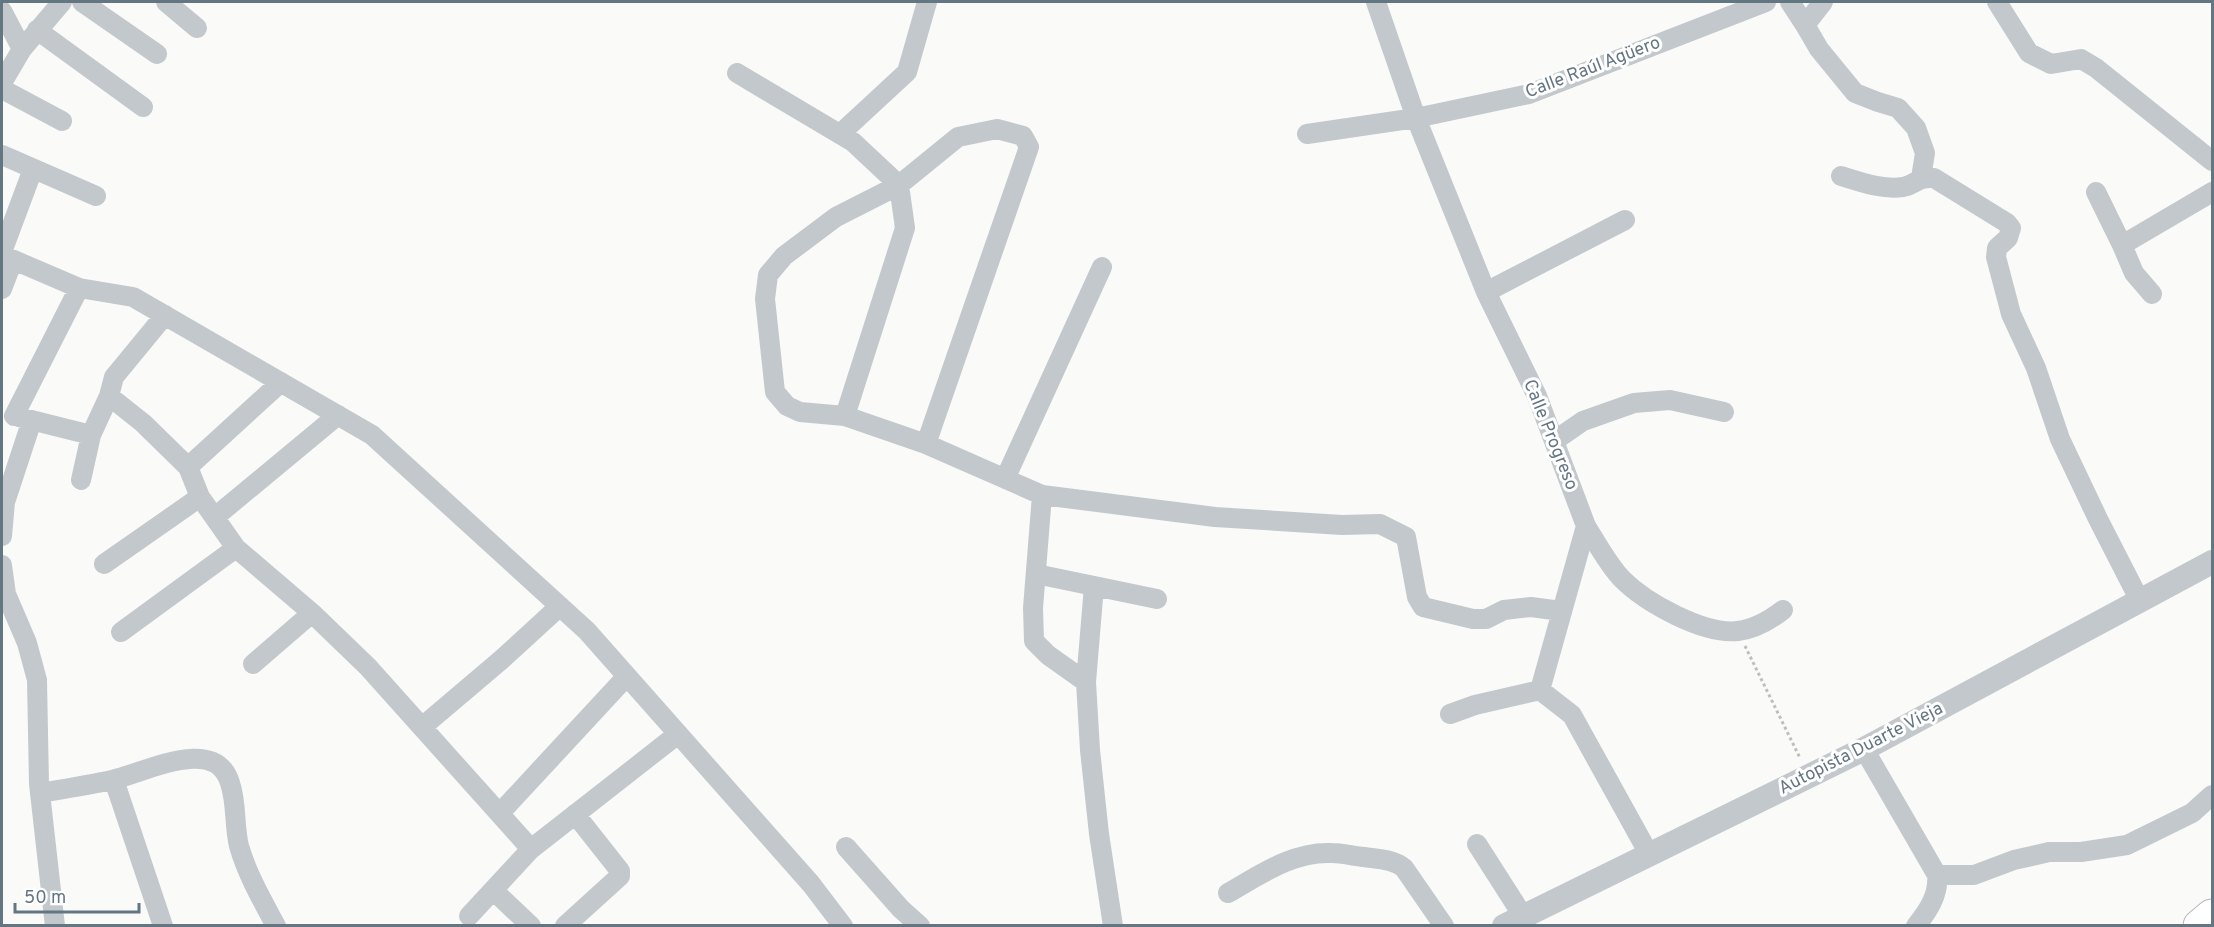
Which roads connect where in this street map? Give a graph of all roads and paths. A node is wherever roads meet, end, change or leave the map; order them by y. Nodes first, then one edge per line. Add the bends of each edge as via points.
1 (62, 2) edge
2 (82, 2) edge
3 (166, 2) edge
4 (927, 2) edge
5 (1376, 2) edge
6 (1766, 2) edge
7 (1790, 2) edge
8 (1823, 2) edge
9 (1997, 2) edge
10 (2, 11) edge
11 (1805, 25) junction
12 (197, 28) dead end
13 (38, 30) junction
14 (22, 49) junction
15 (157, 54) dead end
16 (737, 73) dead end
17 (2, 83) edge
18 (2, 89) edge
19 (143, 107) dead end
20 (1416, 118) junction
21 (62, 121) dead end
22 (840, 134) junction
23 (1307, 134) dead end
24 (2, 154) edge
25 (2212, 160) edge
26 (33, 169) junction
27 (1841, 176) dead end
28 (1921, 178) junction
29 (899, 185) junction
30 (2096, 192) dead end
31 (2212, 192) edge
32 (96, 196) dead end
33 (1625, 220) dead end
34 (2122, 245) junction
35 (5, 255) edge
36 (1102, 267) dead end
37 (79, 288) junction
38 (2, 289) edge
39 (1486, 292) junction
40 (2152, 294) dead end
41 (165, 315) junction
42 (281, 382) junction
43 (109, 396) junction
44 (1724, 412) dead end
45 (338, 415) junction
46 (845, 416) junction
47 (16, 417) edge
48 (91, 435) junction
49 (1554, 441) junction
50 (926, 444) junction
51 (188, 467) junction
52 (1005, 479) junction
53 (81, 480) dead end
54 (1042, 495) junction
55 (200, 497) junction
56 (214, 517) junction
57 (1586, 526) junction
58 (2, 536) edge
59 (236, 548) junction
60 (2212, 562) edge
61 (105, 564) dead end
62 (2, 565) edge
63 (1036, 574) junction
64 (1094, 586) junction
65 (1157, 599) dead end
66 (2140, 601) junction
67 (560, 606) junction
68 (1783, 610) dead end
69 (1561, 611) junction
70 (312, 613) junction
71 (1737, 631) junction
72 (121, 632) dead end
73 (253, 664) dead end
74 (627, 676) junction
75 (1086, 682) junction
76 (1540, 690) junction
77 (1450, 714) dead end
78 (422, 727) junction
79 (678, 734) junction
80 (1864, 749) junction
81 (1809, 776) junction
82 (114, 780) junction
83 (40, 793) junction
84 (2212, 795) edge
85 (500, 813) junction
86 (575, 814) junction
87 (1477, 844) dead end
88 (846, 847) dead end
89 (531, 849) junction
90 (1649, 854) junction
91 (1937, 875) junction
92 (493, 890) junction
93 (1228, 893) dead end
94 (469, 916) dead end
95 (2212, 916) edge
96 (1514, 921) edge
97 (55, 926) edge
98 (163, 926) edge
99 (276, 926) edge
100 (531, 926) edge
101 (565, 926) edge
102 (843, 926) edge
103 (920, 926) edge
104 (1113, 926) edge
105 (1444, 926) edge
106 (1916, 926) edge
107 (2200, 926) edge

1 - 13 street
2 - 15 street
3 - 12 street
4 - 22 street via 907,72
5 - 20 street, Calle Progreso
6 - 20 street, Calle Raúl Agüero via 1529,94
7 - 11 street
8 - 11 street
9 - 25 street via 2029,52 2051,64 2080,59 2096,68
10 - 14 street
11 - 28 street via 1819,50 1855,93 1898,108 1916,128 1925,153
13 - 14 street
13 - 19 street
14 - 17 street
16 - 22 street
18 - 21 street
20 - 23 street, Calle Raúl Agüero
20 - 39 street, Calle Progreso
22 - 29 street
24 - 26 street
26 - 32 street
26 - 35 street
27 - 28 street via 1881,187 1904,187
28 - 66 street via 1934,178 2011,228 2008,238 1997,248 1996,257 2011,314 2036,368 2060,439
29 - 46 street via 905,228
29 - 46 street via 836,217 784,256 768,275 765,299 775,392 787,406 800,412
29 - 50 street via 958,137 997,129 1023,136 1029,147
30 - 34 street
31 - 34 street
33 - 39 street
34 - 40 street via 2134,273
35 - 37 street
35 - 38 street
36 - 52 street
37 - 41 street via 133,297
37 - 47 street
39 - 49 street, Calle Progreso via 1537,396
41 - 42 street
41 - 43 street via 114,377
42 - 45 street
42 - 51 street
43 - 48 street
43 - 51 street
44 - 49 street via 1670,400 1634,403 1583,421
45 - 56 street
45 - 67 street via 372,435
46 - 50 street
47 - 48 street
47 - 58 street
48 - 53 street
49 - 57 street, Calle Progreso
50 - 52 street
51 - 55 street
52 - 54 street
54 - 63 street
54 - 69 street via 1215,517 1380,524 1406,537 1417,597 1424,607 1473,619 1531,607
55 - 56 street
55 - 61 street
56 - 59 street
57 - 69 street
57 - 71 street, Calle Progreso via 1621,579 1651,602 1713,629
59 - 70 street
59 - 72 street
60 - 66 street, Autopista Duarte Vieja
62 - 83 street via 6,594 37,680
63 - 64 street
63 - 75 street via 1034,641
64 - 65 street
64 - 75 street
66 - 80 street, Autopista Duarte Vieja
67 - 74 street
67 - 78 street
68 - 71 street via 1767,622
69 - 76 street
70 - 73 street
70 - 78 street
71 - 81 path
74 - 79 street
74 - 85 street
75 - 104 street via 1099,834
76 - 77 street
76 - 90 street via 1572,715
78 - 85 street
79 - 86 street
79 - 102 street via 811,884
80 - 81 street, Autopista Duarte Vieja
80 - 91 street
81 - 90 street, Autopista Duarte Vieja
82 - 83 street
82 - 98 street
82 - 99 street via 172,761 203,758 220,766 230,781 239,845
83 - 97 street
84 - 91 street via 2192,813 2127,845 2049,852 1974,875
85 - 89 street
86 - 89 street
86 - 101 street via 620,876
87 - 96 street
88 - 103 street
89 - 92 street
90 - 96 street, Autopista Duarte Vieja
91 - 106 street via 1935,896
92 - 94 street
92 - 100 street
93 - 105 street via 1281,863 1310,855 1330,853 1388,861 1404,868
95 - 107 highway

